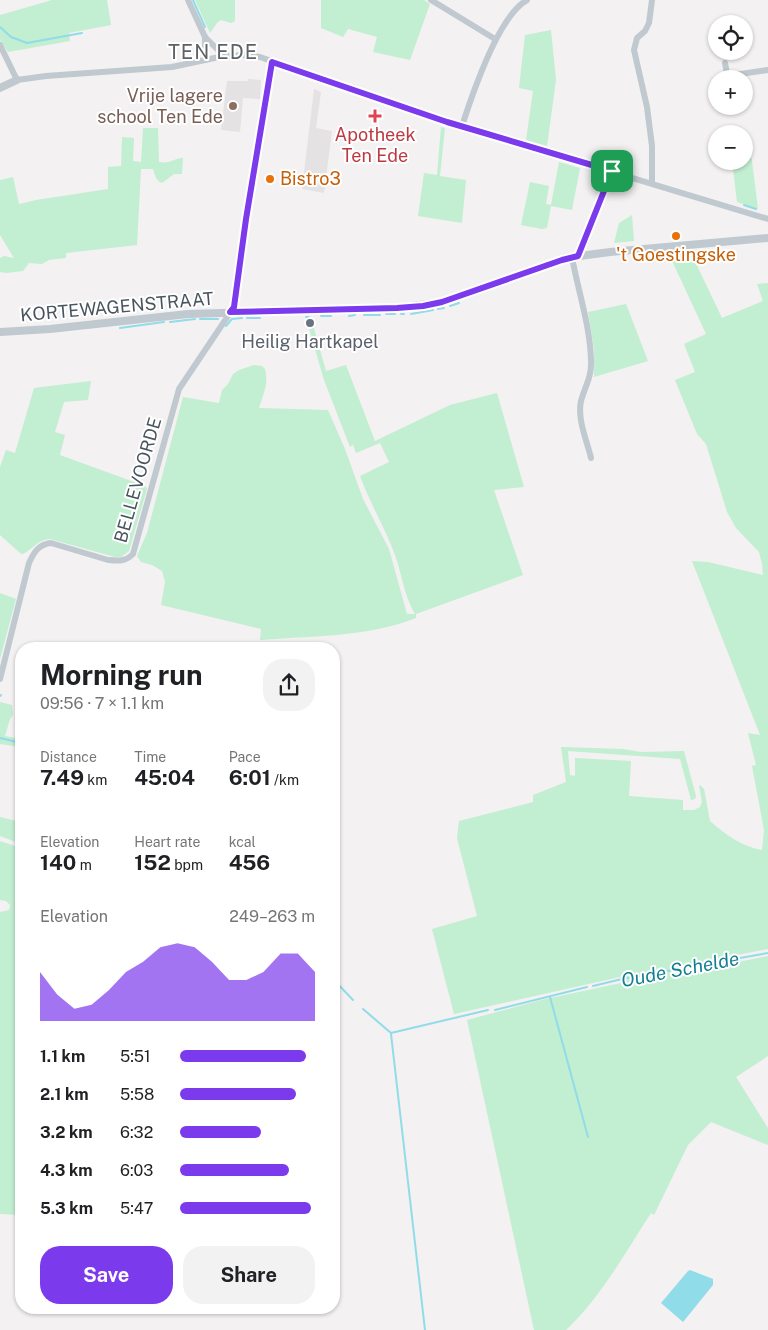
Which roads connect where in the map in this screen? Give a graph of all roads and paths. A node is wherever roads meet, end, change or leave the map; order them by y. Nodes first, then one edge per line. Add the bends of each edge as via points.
1 (188, 0) edge
2 (431, 0) edge
3 (526, 0) edge
4 (652, 0) edge
5 (205, 37) junction
6 (495, 39) junction
7 (0, 45) edge
8 (224, 56) junction
9 (205, 60) junction
10 (272, 62) junction
11 (725, 63) dead end
12 (726, 70) edge
13 (768, 70) edge
14 (753, 73) edge
15 (18, 80) junction
16 (0, 88) edge
17 (462, 126) junction
18 (612, 171) junction
19 (652, 183) junction
20 (768, 219) edge
21 (768, 238) edge
22 (575, 256) junction
23 (230, 312) junction
24 (0, 332) edge
25 (591, 458) dead end
26 (0, 679) edge

1 - 5 street
2 - 6 street
3 - 6 street
4 - 19 street via 649,24 637,38 634,50 647,107
5 - 8 street
5 - 9 street
6 - 17 street
7 - 15 street
8 - 9 street
8 - 10 street via 246,55
9 - 15 street via 168,68
10 - 17 street
10 - 23 street, BELLEVOORDE via 234,307
11 - 12 street
13 - 14 street
15 - 16 street
17 - 18 street
18 - 19 street
18 - 22 street
19 - 20 street
21 - 22 street, KORTEWAGENSTRAAT
22 - 23 street, KORTEWAGENSTRAAT via 423,306
22 - 25 street via 591,360 591,376 581,402 581,417
23 - 24 street, KORTEWAGENSTRAAT via 178,314
23 - 26 street, BELLEVOORDE via 179,389 132,554 127,560 117,561 51,543 36,549 28,563

